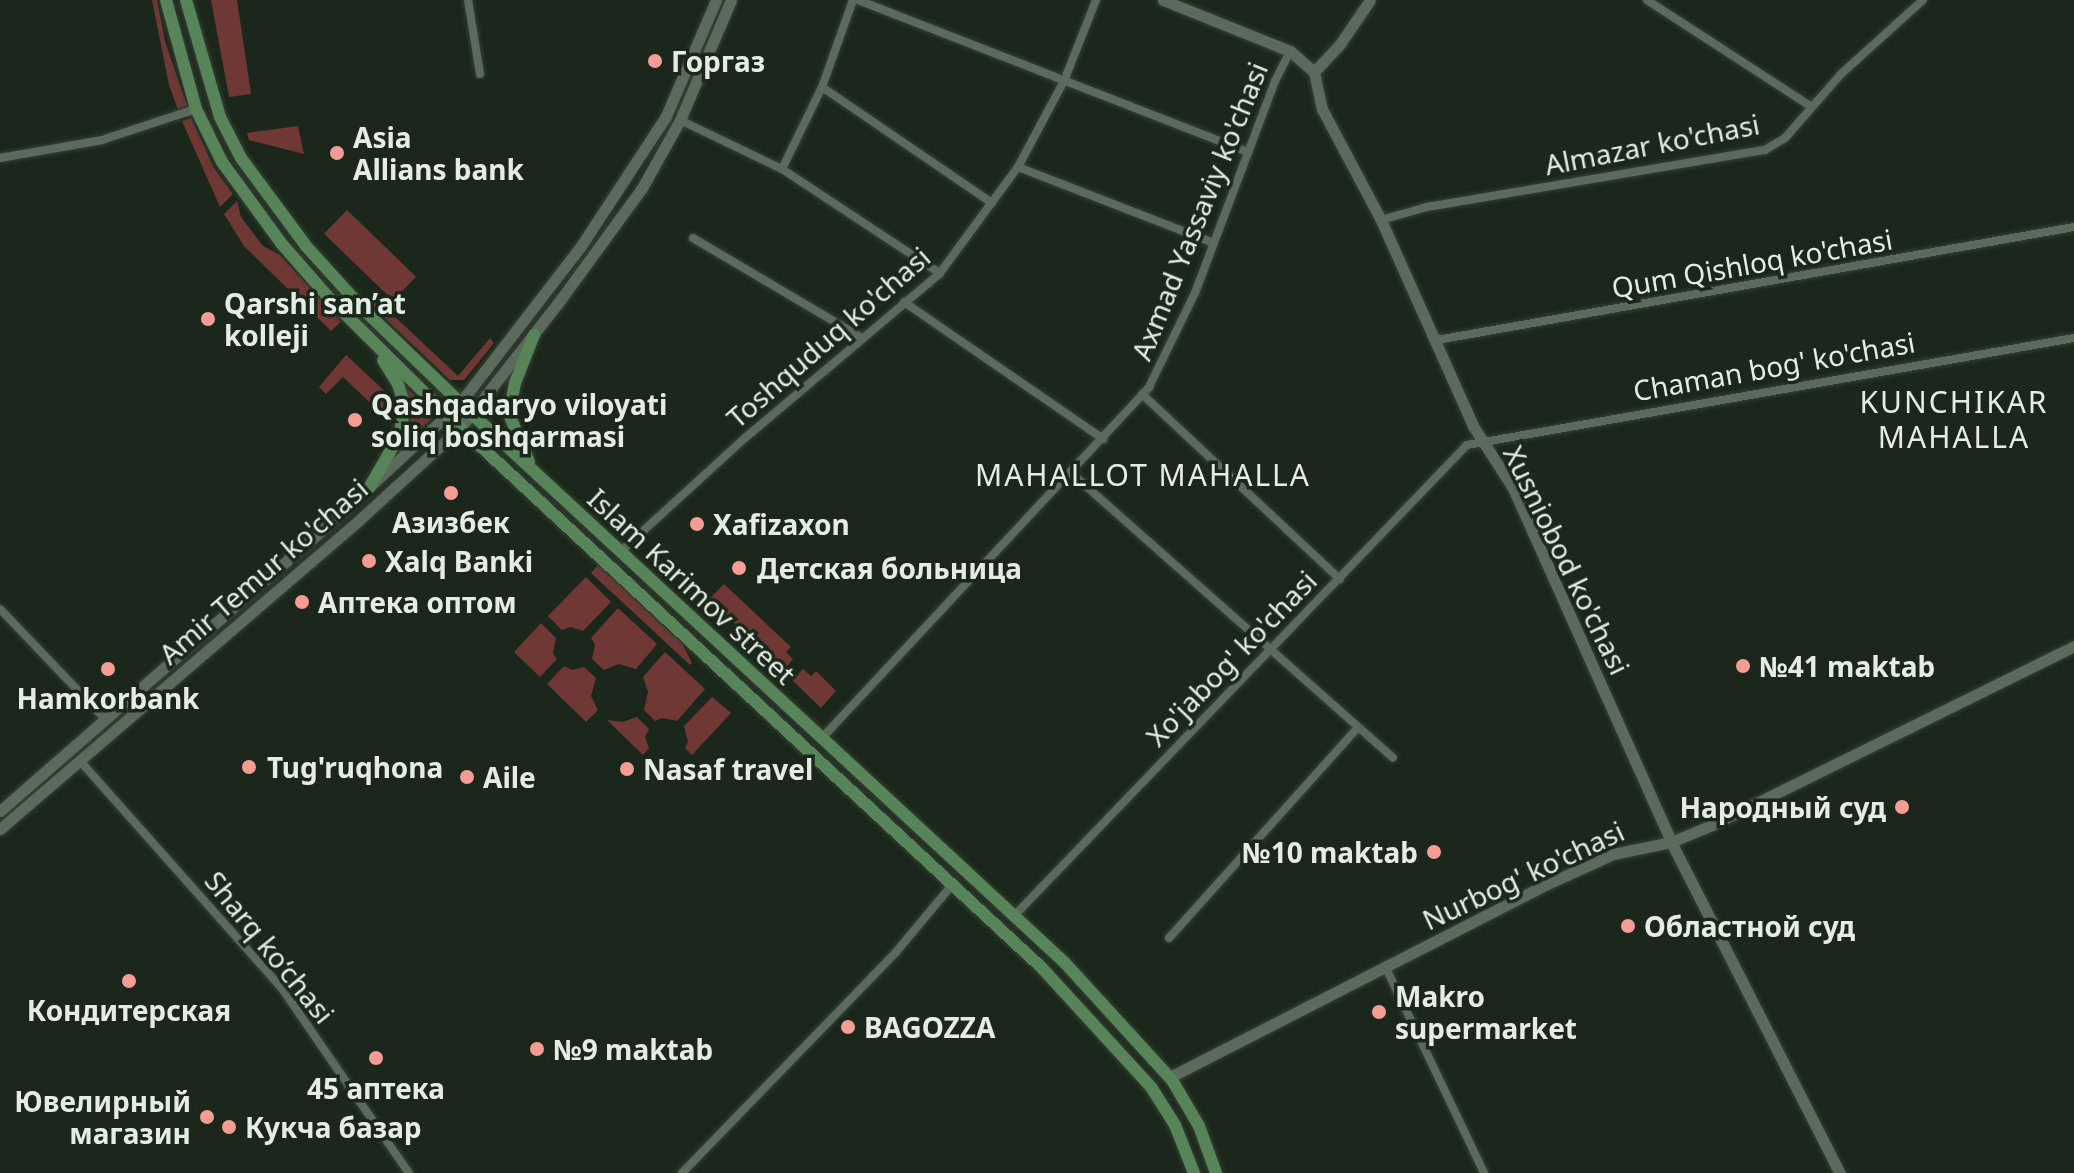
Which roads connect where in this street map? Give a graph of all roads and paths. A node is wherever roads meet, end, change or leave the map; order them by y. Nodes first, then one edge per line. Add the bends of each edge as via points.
1 (166, 0) edge
2 (186, 0) edge
3 (468, 0) edge
4 (716, 0) edge
5 (731, 0) edge
6 (855, 0) edge
7 (1096, 0) edge
8 (1163, 0) edge
9 (1370, 0) edge
10 (1647, 0) edge
11 (1923, 0) edge
12 (1290, 51) junction
13 (1314, 72) junction
14 (480, 74) dead end
15 (1064, 81) junction
16 (822, 87) junction
17 (1810, 106) junction
18 (196, 109) junction
19 (680, 120) junction
20 (1248, 152) junction
21 (0, 158) edge
22 (1018, 167) junction
23 (782, 169) junction
24 (992, 203) junction
25 (1381, 220) junction
26 (2074, 227) edge
27 (693, 238) dead end
28 (1214, 243) junction
29 (940, 273) junction
30 (904, 302) junction
31 (534, 335) junction
32 (862, 338) junction
33 (2074, 338) edge
34 (1437, 340) junction
35 (370, 341) junction
36 (1142, 394) junction
37 (460, 403) junction
38 (472, 414) junction
39 (448, 416) junction
40 (461, 427) junction
41 (1103, 439) junction
42 (1483, 441) junction
43 (535, 472) junction
44 (1070, 472) junction
45 (369, 488) junction
46 (620, 552) junction
47 (1340, 579) junction
48 (0, 609) edge
49 (2074, 646) edge
50 (1270, 649) junction
51 (106, 720) junction
52 (1358, 727) junction
53 (822, 738) junction
54 (1393, 758) dead end
55 (81, 762) junction
56 (0, 811) edge
57 (0, 829) edge
58 (1671, 842) junction
59 (952, 885) junction
60 (1015, 915) junction
61 (1169, 938) dead end
62 (1055, 954) junction
63 (1385, 966) junction
64 (1042, 968) junction
65 (1170, 1077) junction
66 (409, 1173) edge
67 (682, 1173) edge
68 (1194, 1173) edge
69 (1216, 1173) edge
70 (1484, 1173) edge
71 (1840, 1173) edge

1 - 18 main road, Islam Karimov street
2 - 37 main road, Islam Karimov street via 211,95 241,158 306,246
3 - 14 street
4 - 37 street, Amir Temur ko'chasi via 666,116 581,246
5 - 19 street, Amir Temur ko'chasi
6 - 15 street
6 - 16 street
7 - 15 street, Toshquduq ko'chasi
8 - 12 street
9 - 13 street
10 - 17 street
11 - 17 street, Almazar ko'chasi
12 - 13 street
12 - 20 street, Axmad Yassaviy ko'chasi
13 - 25 street, Xusniobod ko'chasi via 1322,109
15 - 20 street
15 - 22 street, Toshquduq ko'chasi
16 - 23 street
16 - 24 street
17 - 25 street, Almazar ko'chasi via 1785,138 1765,150 1427,207
18 - 21 street via 102,140
18 - 35 main road, Islam Karimov street via 249,201
19 - 23 street
19 - 31 street, Amir Temur ko'chasi via 642,188
20 - 28 street, Axmad Yassaviy ko'chasi
22 - 24 street, Toshquduq ko'chasi
22 - 28 street
23 - 29 street
24 - 29 street, Toshquduq ko'chasi
25 - 34 street, Xusniobod ko'chasi
26 - 34 street, Qum Qishloq ko'chasi
27 - 32 street
28 - 36 street, Axmad Yassaviy ko'chasi via 1195,293
29 - 30 street, Toshquduq ko'chasi
30 - 32 street, Toshquduq ko'chasi
30 - 41 street
31 - 38 street, Amir Temur ko'chasi
31 - 43 main road via 509,414
32 - 46 street, Toshquduq ko'chasi
33 - 42 street, Chaman bog' ko'chasi
34 - 42 street, Xusniobod ko'chasi
35 - 39 main road, Islam Karimov street
35 - 45 main road via 398,384 405,407 399,436
36 - 41 street, Axmad Yassaviy ko'chasi
36 - 47 street
37 - 38 main road, Islam Karimov street
37 - 39 street, Amir Temur ko'chasi
38 - 40 street, Amir Temur ko'chasi
38 - 43 main road, Islam Karimov street
39 - 40 main road, Islam Karimov street
39 - 45 street, Amir Temur ko'chasi
40 - 55 street, Amir Temur ko'chasi
40 - 59 main road, Islam Karimov street
41 - 44 street, Axmad Yassaviy ko'chasi
42 - 47 street, Xo'jabog' ko'chasi via 1467,445
42 - 58 street, Xusniobod ko'chasi via 1513,488
43 - 46 main road, Islam Karimov street
44 - 50 street
44 - 53 street, Axmad Yassaviy ko'chasi
45 - 51 street, Amir Temur ko'chasi
46 - 53 main road, Islam Karimov street
47 - 50 street, Xo'jabog' ko'chasi
48 - 51 street
49 - 58 street, Nurbog' ko'chasi
50 - 52 street
50 - 60 street, Xo'jabog' ko'chasi
51 - 56 street, Amir Temur ko'chasi
52 - 54 street
52 - 61 street
53 - 60 main road, Islam Karimov street
55 - 57 street, Amir Temur ko'chasi
55 - 66 street, Sharq ko‘chasi via 281,987
58 - 63 street, Nurbog' ko'chasi via 1613,854
58 - 71 street, Xusniobod ko'chasi
59 - 64 main road, Islam Karimov street
59 - 67 street via 896,952
60 - 62 main road, Islam Karimov street
62 - 64 main road via 1044,957
62 - 65 main road, Islam Karimov street
63 - 65 street, Nurbog' ko'chasi
63 - 70 street
64 - 68 main road, Islam Karimov street via 1151,1087 1175,1125
65 - 69 main road, Islam Karimov street via 1199,1126

